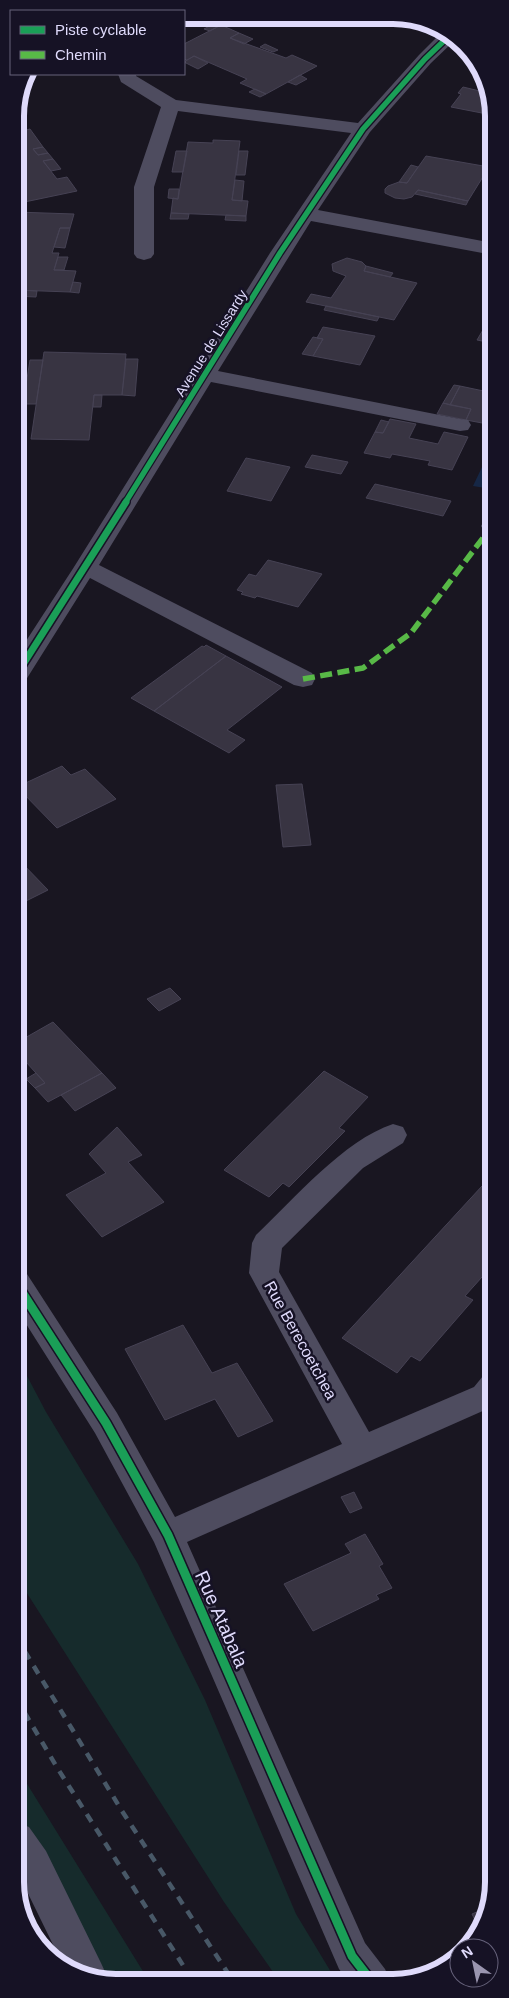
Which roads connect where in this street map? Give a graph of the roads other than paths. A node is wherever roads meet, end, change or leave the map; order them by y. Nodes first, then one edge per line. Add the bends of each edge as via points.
1 (445, 40) edge
2 (127, 75) edge
3 (171, 105) junction
4 (363, 129) junction
5 (306, 214) junction
6 (485, 248) edge
7 (144, 254) dead end
8 (206, 375) junction
9 (460, 425) dead end
10 (86, 567) junction
11 (24, 663) edge
12 (304, 679) dead end
13 (394, 1135) dead end
14 (24, 1295) edge
15 (485, 1397) edge
16 (362, 1449) junction
17 (168, 1535) junction
18 (24, 1850) edge
19 (84, 1968) edge
20 (366, 1974) edge

1 - 4 street, Avenue de Lissardy
2 - 3 street
3 - 4 street
3 - 7 street via 144,187
4 - 5 street, Avenue de Lissardy
5 - 6 street
5 - 8 street, Avenue de Lissardy
8 - 9 street
8 - 10 street, Avenue de Lissardy
10 - 11 street, Avenue de Lissardy
10 - 12 street
13 - 16 street, Rue Berecoetchea via 353,1160 267,1244 264,1266 264,1273
14 - 17 street, Rue Atabala via 106,1423
15 - 16 street
16 - 17 street
17 - 20 street, Rue Atabala via 352,1956
18 - 19 street

